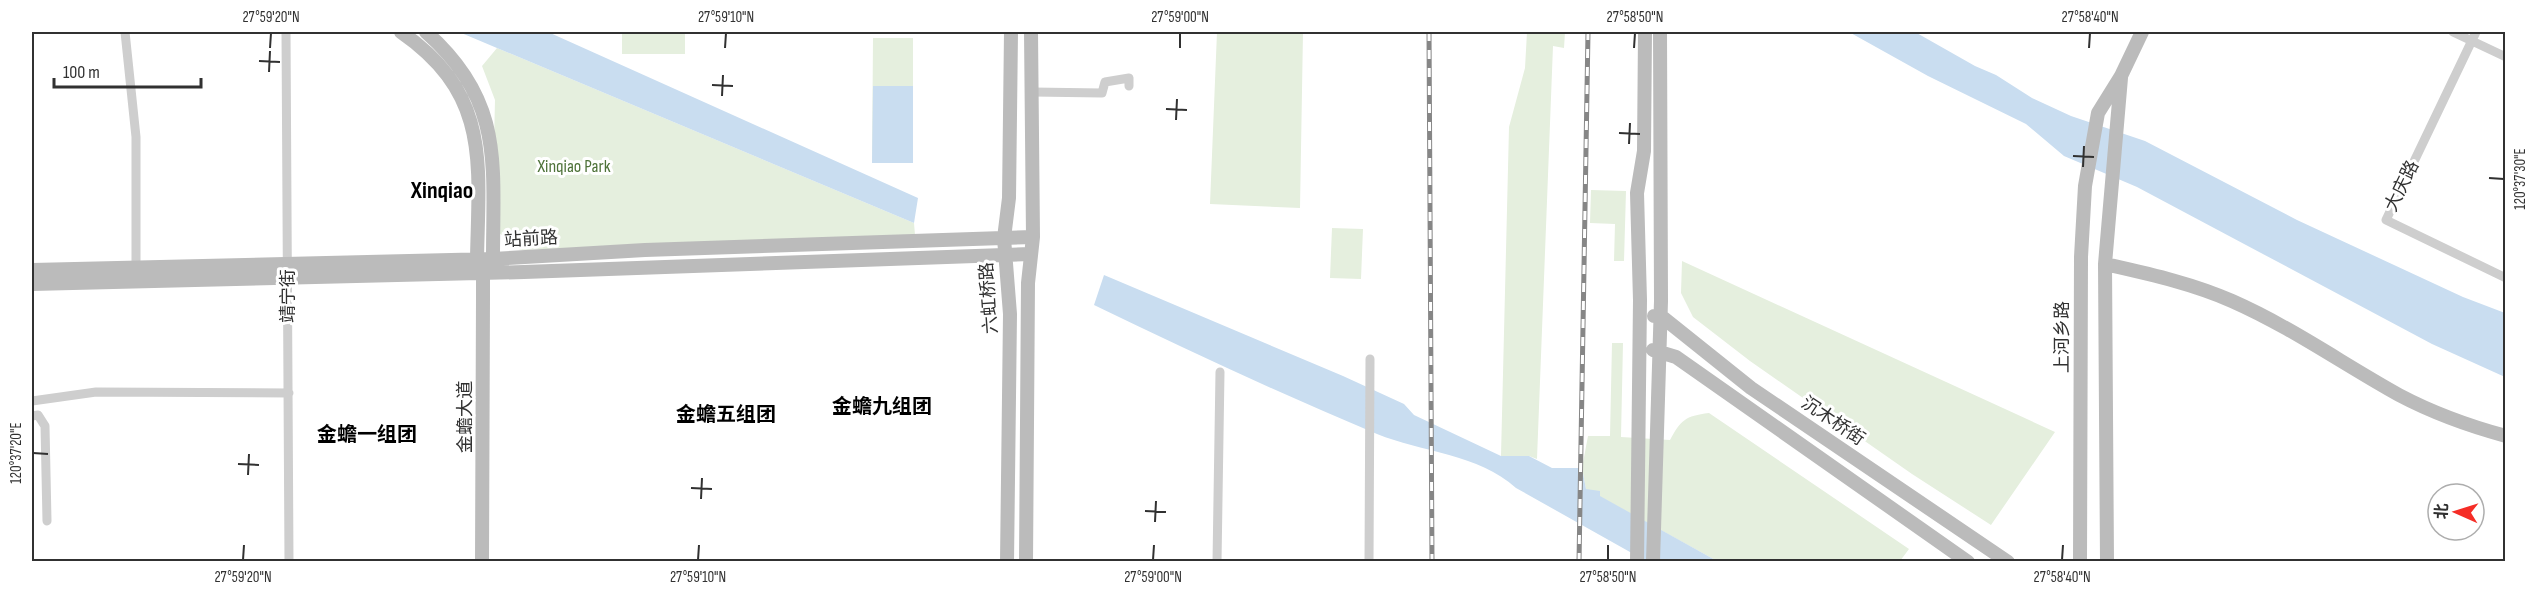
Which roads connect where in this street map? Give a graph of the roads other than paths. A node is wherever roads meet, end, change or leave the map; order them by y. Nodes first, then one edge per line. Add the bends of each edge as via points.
1 (125, 32) edge
2 (286, 32) edge
3 (401, 32) edge
4 (426, 32) edge
5 (1011, 32) edge
6 (1031, 32) edge
7 (1645, 32) edge
8 (1660, 32) edge
9 (2142, 32) edge
10 (2453, 32) edge
11 (2474, 36) edge
12 (2505, 57) edge
13 (2121, 76) junction
14 (1129, 86) dead end
15 (1033, 93) junction
16 (1033, 237) junction
17 (1004, 238) junction
18 (1030, 254) junction
19 (1004, 255) junction
20 (477, 258) junction
21 (493, 258) junction
22 (2105, 264) junction
23 (32, 270) edge
24 (288, 270) junction
25 (136, 273) junction
26 (483, 273) junction
27 (2505, 278) edge
28 (32, 284) edge
29 (1640, 315) junction
30 (1661, 316) junction
31 (1639, 349) junction
32 (1660, 351) junction
33 (1370, 359) dead end
34 (1220, 372) dead end
35 (289, 393) junction
36 (32, 400) edge
37 (32, 416) edge
38 (2505, 436) edge
39 (47, 521) dead end
40 (290, 561) edge
41 (482, 561) edge
42 (1007, 561) edge
43 (1026, 561) edge
44 (1217, 561) edge
45 (1369, 561) edge
46 (1636, 561) edge
47 (1653, 561) edge
48 (1968, 561) edge
49 (2008, 561) edge
50 (2080, 561) edge
51 (2107, 561) edge

1 - 25 street via 136,137
2 - 24 street, 靖宁街
3 - 20 street via 446,70 466,104 477,142
4 - 21 street via 445,48 472,84 486,115 491,144
5 - 17 street, 六虹桥路 via 1009,198
6 - 15 street, 六虹桥路
7 - 29 street via 1644,151 1638,193
8 - 30 street
9 - 13 street
10 - 11 street
11 - 12 street
11 - 27 street, 大庆路 via 2386,220
13 - 22 street
13 - 50 street, 上河乡路 via 2098,113 2085,186 2080,257
14 - 15 street via 1129,78 1105,82 1102,93
15 - 16 street, 六虹桥路
16 - 17 street, 站前路
16 - 18 street, 六虹桥路
17 - 19 street, 六虹桥路
17 - 21 street, 站前路
18 - 19 street, 站前路
18 - 43 street, 六虹桥路
19 - 26 street, 站前路
19 - 42 street, 六虹桥路 via 1010,314
20 - 21 street, 站前路
20 - 24 street, 站前路
20 - 26 street
21 - 26 street
22 - 38 street via 2173,279 2232,301 2299,335 2401,396 2468,426
22 - 51 street
23 - 25 street, 站前路
24 - 25 street, 站前路
24 - 26 street, 站前路
24 - 35 street, 靖宁街
25 - 28 street, 站前路
26 - 41 street, 金蟾大道
29 - 30 street
29 - 31 street
30 - 32 street
30 - 49 street, 沉木桥街 via 1751,388
31 - 32 street, 沉木桥街
31 - 46 street
32 - 47 street
32 - 48 street, 沉木桥街 via 1676,357
33 - 45 street
34 - 44 street
35 - 36 street via 96,392
35 - 40 street, 靖宁街
37 - 39 street via 38,415 45,426

